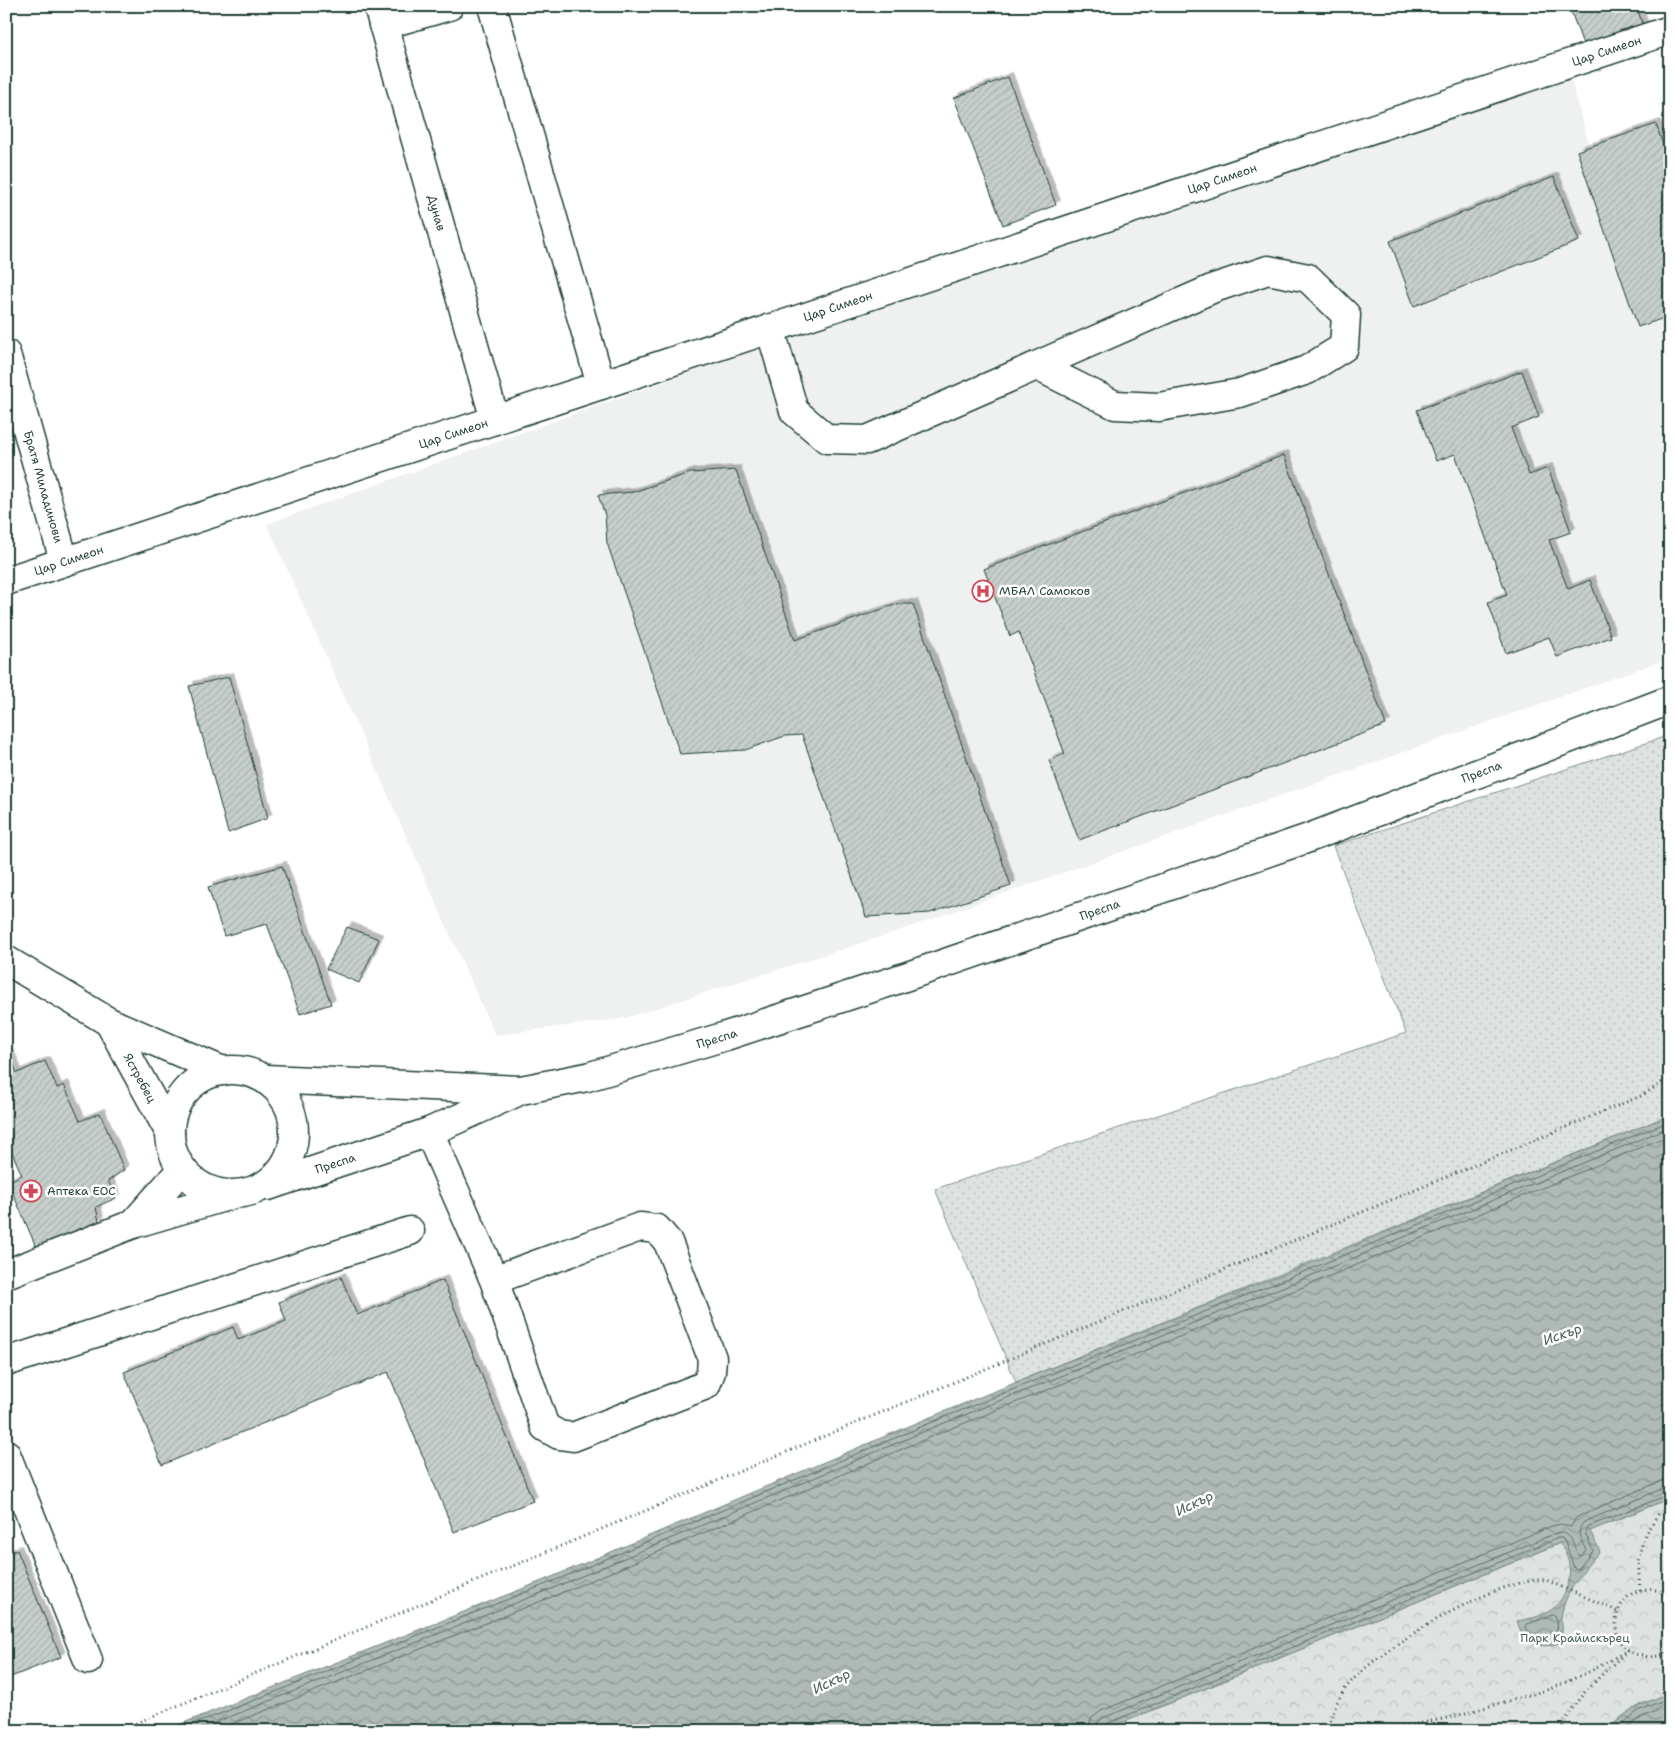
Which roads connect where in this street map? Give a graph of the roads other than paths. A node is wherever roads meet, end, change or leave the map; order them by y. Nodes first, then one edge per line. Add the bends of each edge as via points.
1 (449, 6) edge
2 (492, 6) edge
3 (381, 16) edge
4 (1670, 30) edge
5 (770, 328) junction
6 (6, 354) edge
7 (1037, 366) junction
8 (601, 385) junction
9 (495, 420) junction
10 (64, 561) junction
11 (6, 580) edge
12 (1670, 700) edge
13 (6, 960) edge
14 (109, 1022) junction
15 (224, 1071) junction
16 (266, 1080) junction
17 (521, 1090) junction
18 (430, 1132) junction
19 (170, 1133) junction
20 (182, 1169) junction
21 (259, 1189) junction
22 (231, 1195) junction
23 (133, 1224) junction
24 (410, 1231) dead end
25 (6, 1274) edge
26 (494, 1280) junction
27 (6, 1362) edge
28 (6, 1454) edge
29 (88, 1660) dead end

1 - 3 street
2 - 8 street
3 - 9 street, Дунав
4 - 5 street, Цар Симеон
5 - 7 street via 794,412 827,439 867,440
5 - 8 street, Цар Симеон
6 - 10 street, Братя Миладинови
7 - 7 street via 1214,288 1268,270 1308,278 1346,314 1344,347 1307,370 1240,394 1159,407 1115,405
8 - 9 street, Цар Симеон
9 - 10 street, Цар Симеон
10 - 11 street, Цар Симеон
12 - 17 street, Преспа via 1306,840 893,981 587,1077
13 - 14 street, Ястребец
14 - 15 street, Ястребец
14 - 19 street, Ястребец
15 - 16 street via 252,1073
15 - 19 street via 206,1076 191,1086 180,1099
16 - 17 street, Преспа
16 - 21 street via 280,1092 290,1108 293,1146 275,1178
17 - 18 street, Преспа
18 - 21 street, Преспа
18 - 26 street
19 - 20 street via 173,1152
20 - 22 street via 195,1183 212,1192
20 - 23 street
21 - 22 street
22 - 23 street
23 - 25 street
24 - 27 street
26 - 26 street via 545,1427 559,1436 573,1437 706,1385 712,1358 668,1242 657,1230 640,1227
28 - 29 street

